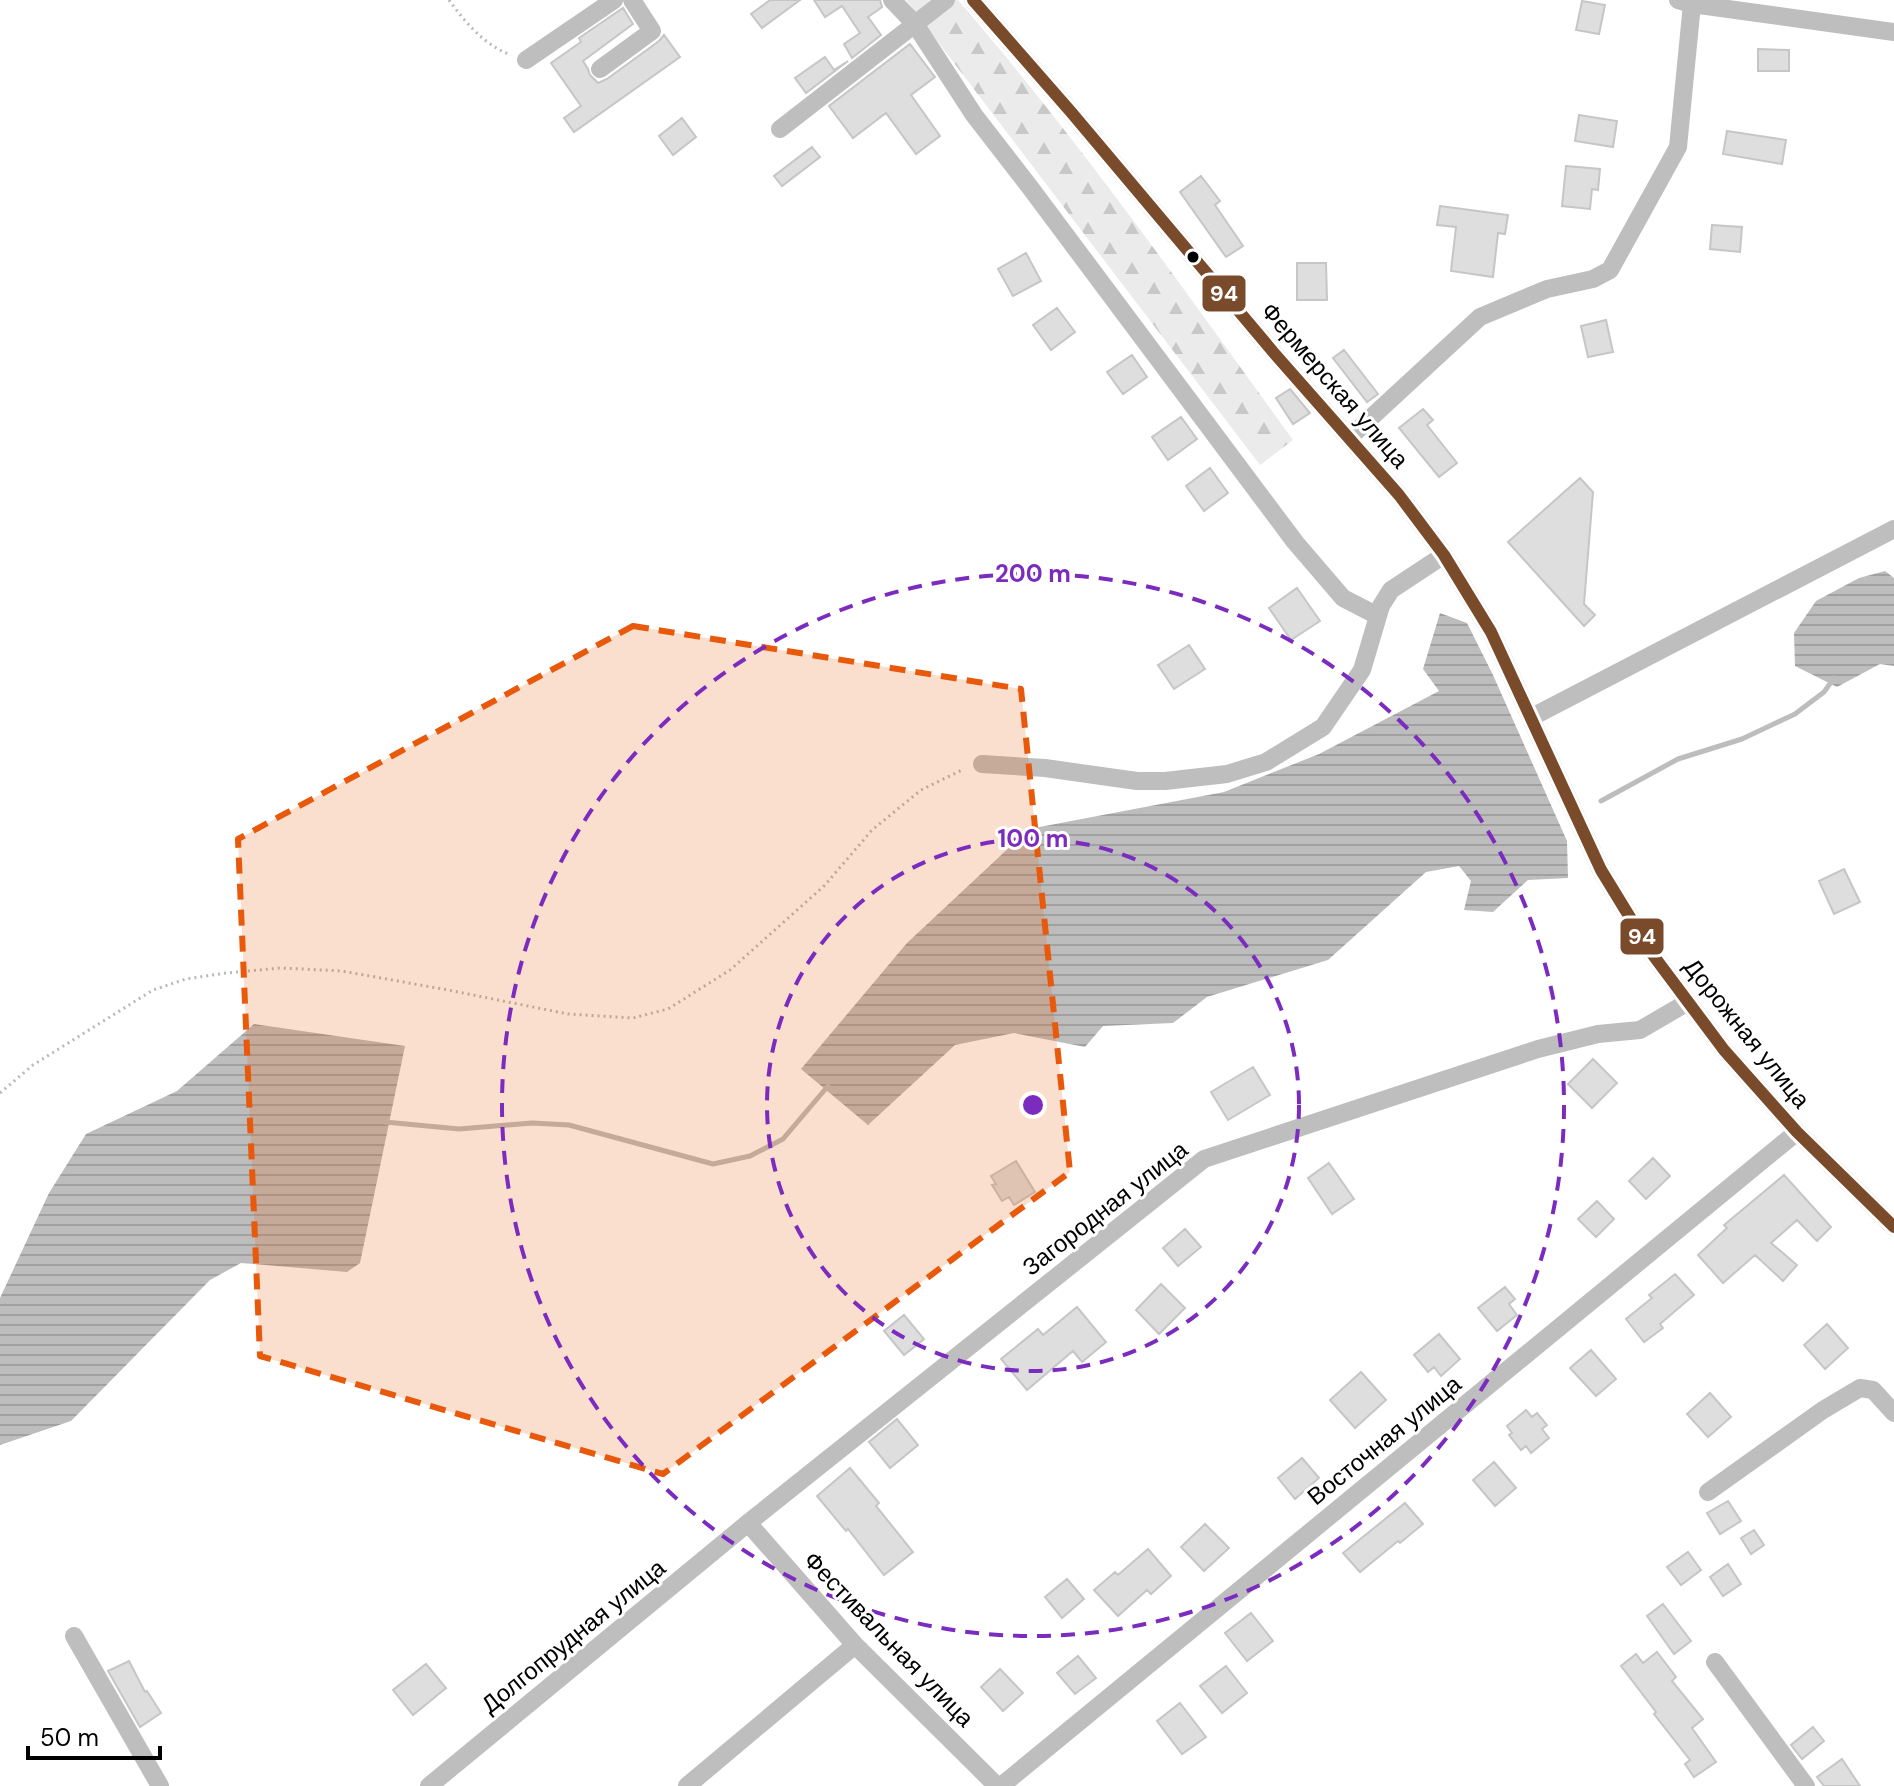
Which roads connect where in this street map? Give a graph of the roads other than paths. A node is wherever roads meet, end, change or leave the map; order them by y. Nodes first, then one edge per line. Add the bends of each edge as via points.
1 (614, 0) edge
2 (632, 0) edge
3 (892, 0) edge
4 (946, 0) edge
5 (973, 0) edge
6 (1685, 2) edge
7 (915, 24) junction
8 (1894, 32) edge
9 (526, 60) road end
10 (600, 69) dead end
11 (780, 129) dead end
12 (1350, 437) junction
13 (1894, 529) edge
14 (1444, 555) junction
15 (1378, 616) junction
16 (1532, 717) junction
17 (982, 764) road end
18 (1688, 1002) junction
19 (1797, 1132) junction
20 (1894, 1227) edge
21 (1894, 1413) edge
22 (1708, 1492) dead end
23 (748, 1523) junction
24 (74, 1636) dead end
25 (855, 1645) junction
26 (1715, 1662) dead end
27 (160, 1786) edge
28 (429, 1786) edge
29 (687, 1786) edge
30 (999, 1786) edge
31 (1806, 1786) edge

1 - 9 street
2 - 10 street via 652,31
3 - 7 street
4 - 7 street
5 - 12 street, Фермерская улица
6 - 8 street
6 - 12 street via 1678,147 1610,270 1480,317
7 - 11 street
7 - 15 street via 974,115 1295,542 1343,598
12 - 14 street, Фермерская улица
13 - 16 street
14 - 15 street via 1391,590
14 - 16 street, Фермерская улица via 1491,632
15 - 17 street via 1362,670 1323,727 1266,762 1227,774 1165,781
16 - 18 street, Дорожная улица via 1601,870
18 - 19 street, Дорожная улица
18 - 23 street, Загородная улица via 1640,1030 1538,1049 1204,1159
19 - 20 street, Дорожная улица
19 - 30 street, Восточная улица
21 - 22 street via 1873,1390 1860,1388
23 - 25 street, Фестивальная улица
23 - 28 street, Долгопрудная улица
24 - 27 street
25 - 29 street
25 - 30 street, Фестивальная улица
26 - 31 street

